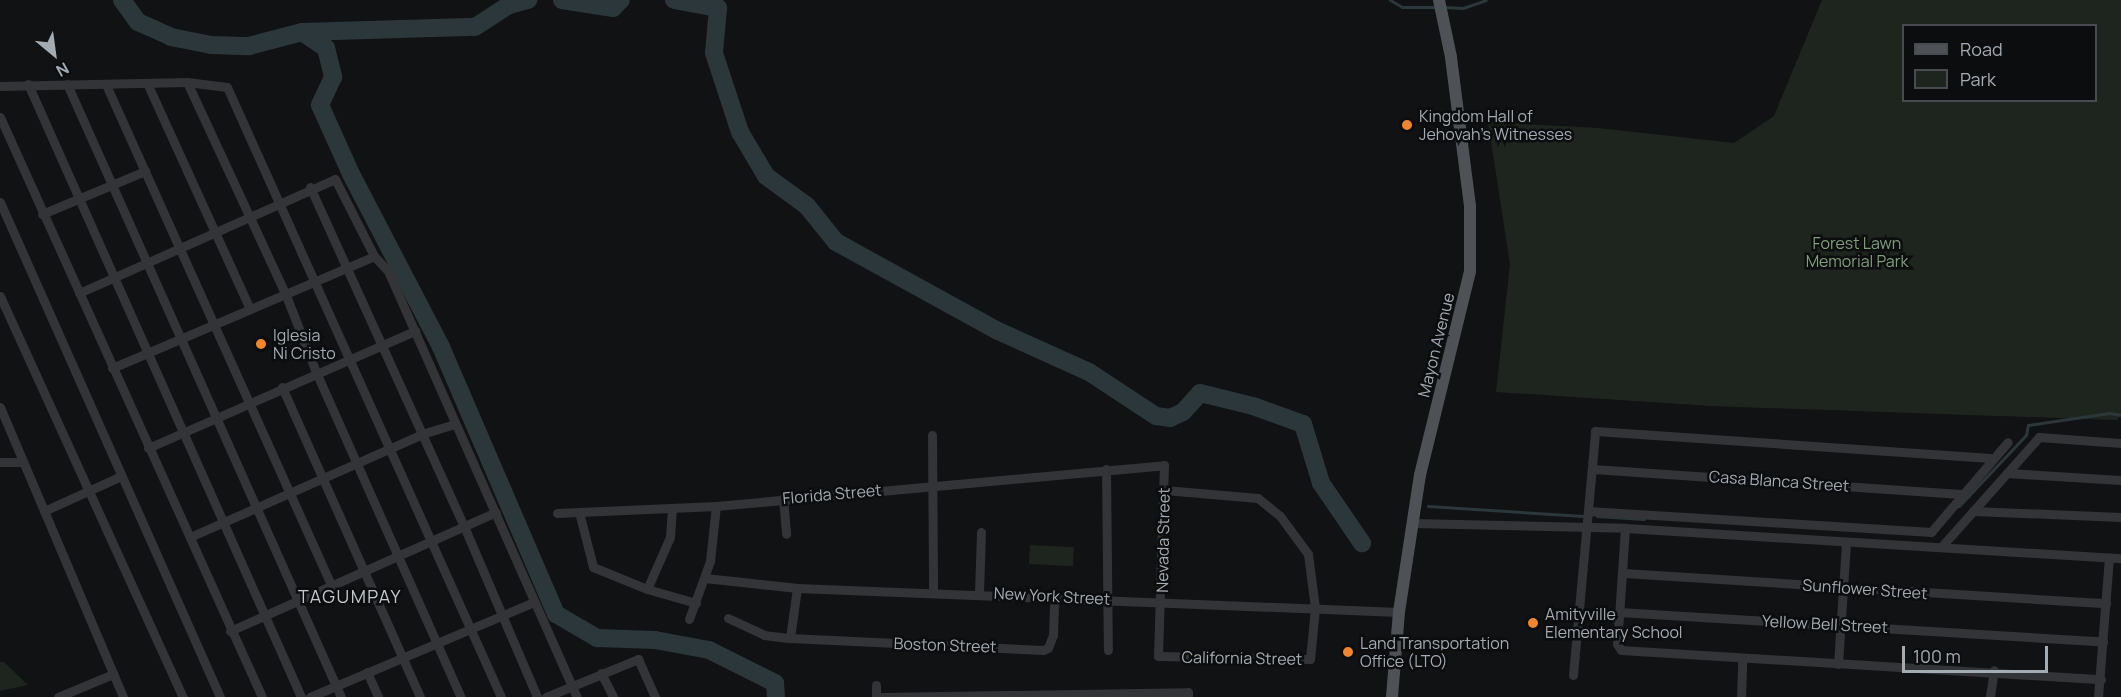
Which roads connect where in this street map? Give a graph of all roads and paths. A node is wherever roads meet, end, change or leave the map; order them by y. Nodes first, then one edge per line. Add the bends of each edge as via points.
1 (1439, 0) edge
2 (187, 82) junction
3 (147, 83) junction
4 (28, 84) junction
5 (67, 84) junction
6 (0, 87) edge
7 (107, 87) junction
8 (0, 117) edge
9 (145, 171) junction
10 (112, 184) junction
11 (310, 187) junction
12 (79, 198) junction
13 (281, 202) junction
14 (1, 207) edge
15 (42, 214) junction
16 (246, 215) junction
17 (212, 231) junction
18 (179, 248) junction
19 (374, 256) junction
20 (147, 264) junction
21 (347, 266) junction
22 (114, 277) junction
23 (317, 280) junction
24 (79, 293) junction
25 (285, 293) junction
26 (0, 296) edge
27 (249, 307) junction
28 (212, 322) junction
29 (415, 331) junction
30 (181, 337) junction
31 (382, 347) junction
32 (147, 352) junction
33 (350, 362) junction
34 (112, 368) junction
35 (316, 372) junction
36 (282, 387) junction
37 (248, 404) junction
38 (0, 407) edge
39 (216, 417) junction
40 (454, 424) junction
41 (183, 432) junction
42 (422, 434) junction
43 (932, 435) dead end
44 (2008, 442) dead end
45 (2121, 443) edge
46 (148, 448) junction
47 (389, 450) junction
48 (1994, 458) junction
49 (0, 462) edge
50 (23, 462) junction
51 (358, 463) junction
52 (1106, 469) junction
53 (1593, 469) junction
54 (2007, 472) junction
55 (121, 476) junction
56 (324, 479) junction
57 (2121, 480) edge
58 (932, 486) junction
59 (1164, 490) junction
60 (89, 492) junction
61 (287, 493) junction
62 (1964, 494) junction
63 (783, 498) junction
64 (716, 506) junction
65 (257, 507) junction
66 (672, 508) junction
67 (44, 511) junction
68 (1588, 511) junction
69 (1973, 511) junction
70 (496, 512) junction
71 (579, 512) junction
72 (557, 513) dead end
73 (2121, 517) edge
74 (224, 522) junction
75 (1412, 523) junction
76 (463, 524) junction
77 (1584, 528) junction
78 (1625, 528) junction
79 (981, 532) dead end
80 (786, 534) dead end
81 (190, 537) junction
82 (429, 540) junction
83 (1846, 543) junction
84 (1942, 546) junction
85 (397, 554) junction
86 (2109, 557) junction
87 (2121, 558) edge
88 (365, 570) junction
89 (1624, 573) junction
90 (705, 578) junction
91 (1843, 586) junction
92 (332, 587) junction
93 (797, 588) junction
94 (646, 590) junction
95 (933, 591) junction
96 (980, 593) junction
97 (1054, 597) junction
98 (1108, 599) junction
99 (300, 601) junction
100 (1162, 601) junction
101 (534, 602) junction
102 (696, 603) junction
103 (2106, 603) junction
104 (1315, 608) junction
105 (1399, 612) junction
106 (1620, 612) junction
107 (501, 613) junction
108 (265, 614) junction
109 (728, 618) dead end
110 (689, 619) dead end
111 (1840, 625) junction
112 (468, 627) junction
113 (230, 631) junction
114 (790, 638) junction
115 (436, 642) junction
116 (2103, 642) junction
117 (1108, 651) dead end
118 (1158, 656) joint
119 (402, 657) junction
120 (1742, 660) junction
121 (1838, 664) junction
122 (1994, 670) junction
123 (367, 672) junction
124 (601, 673) junction
125 (113, 674) junction
126 (1573, 675) dead end
127 (2101, 679) junction
128 (335, 685) junction
129 (876, 685) dead end
130 (575, 692) edge
131 (1069, 695) edge
132 (972, 696) edge
133 (58, 697) edge
134 (123, 697) edge
135 (183, 697) edge
136 (220, 697) edge
137 (262, 697) edge
138 (301, 697) edge
139 (310, 697) edge
140 (341, 697) edge
141 (378, 697) edge
142 (420, 697) edge
143 (461, 697) edge
144 (501, 697) edge
145 (537, 697) edge
146 (546, 697) edge
147 (613, 697) edge
148 (656, 697) edge
149 (876, 697) edge
150 (882, 697) edge
151 (1188, 697) edge
152 (1392, 697) edge
153 (1741, 697) edge
154 (1990, 697) edge
155 (2098, 697) edge

1 - 75 main road, Mayon Avenue via 1460,120 1471,255 1467,288
2 - 3 street
2 - 13 street via 227,87
2 - 16 street
3 - 7 street
3 - 17 street
4 - 5 street
4 - 6 street
4 - 12 street
5 - 7 street
5 - 10 street
7 - 9 street
8 - 15 street
9 - 10 street
9 - 18 street
10 - 12 street
10 - 20 street
11 - 13 street
11 - 19 street via 335,178
11 - 21 street
12 - 15 street
12 - 22 street
13 - 16 street
13 - 23 street
14 - 55 street
15 - 24 street
16 - 17 street
16 - 25 street
17 - 18 street
17 - 27 street
18 - 20 street
18 - 28 street
19 - 21 street
19 - 29 street via 388,271
20 - 22 street
20 - 30 street
21 - 23 street
21 - 31 street
22 - 24 street
22 - 32 street
23 - 25 street
23 - 33 street
24 - 34 street
25 - 27 street
25 - 35 street
26 - 60 street
27 - 28 street
28 - 30 street
28 - 37 street
29 - 31 street
29 - 40 street
30 - 32 street
30 - 39 street
31 - 33 street
31 - 42 street
32 - 34 street
32 - 41 street
33 - 35 street
33 - 47 street
34 - 46 street
35 - 36 street
35 - 51 street
36 - 37 street
36 - 56 street
37 - 39 street
37 - 61 street
38 - 50 street
39 - 41 street
39 - 65 street
40 - 42 street
40 - 70 street
41 - 46 street
41 - 74 street
42 - 47 street
42 - 76 street
43 - 58 street
44 - 48 street
45 - 54 street via 2039,437
46 - 81 street
47 - 51 street
47 - 82 street
48 - 53 street via 1595,431
48 - 62 street
49 - 50 street
50 - 67 street
51 - 56 street
51 - 85 street
52 - 58 street, Florida Street
52 - 59 street, Nevada Street via 1164,465
52 - 98 street
53 - 62 street, Casa Blanca Street
53 - 68 street
54 - 57 street
54 - 69 street
55 - 60 street
55 - 136 street
56 - 61 street
56 - 88 street
58 - 63 street, Florida Street
58 - 95 street
59 - 100 street, Nevada Street
59 - 104 street, California Street via 1258,498 1281,516 1308,554
60 - 67 street
60 - 135 street
61 - 65 street
61 - 92 street
62 - 68 street via 1931,532
63 - 64 street, Florida Street
63 - 80 street
64 - 66 street, Florida Street
64 - 90 street
65 - 74 street
65 - 99 street
66 - 71 street, Florida Street
66 - 94 street via 670,537
67 - 125 street
68 - 77 street
69 - 73 street
69 - 84 street
70 - 76 street
70 - 101 street
71 - 72 street, Florida Street
71 - 94 street via 593,567
74 - 81 street
74 - 108 street
75 - 77 street
75 - 105 main road, Mayon Avenue
76 - 82 street
76 - 107 street
77 - 78 street
77 - 126 street
78 - 83 street
78 - 89 street
79 - 96 street
81 - 113 street
82 - 85 street
82 - 112 street
83 - 84 street
83 - 91 street
84 - 86 street
85 - 88 street
85 - 115 street
86 - 87 street
86 - 103 street
88 - 92 street
88 - 119 street
89 - 91 street, Sunflower Street
89 - 106 street
90 - 93 street, New York Street
90 - 102 street
91 - 103 street, Sunflower Street
91 - 111 street
92 - 99 street
93 - 95 street, New York Street
93 - 114 street
94 - 102 street
95 - 96 street, New York Street
96 - 97 street, New York Street
97 - 98 street, New York Street
97 - 114 street, Boston Street via 1053,635 1048,648 1043,650
98 - 100 street, New York Street
98 - 117 street
99 - 108 street
99 - 128 street
100 - 104 street, New York Street
100 - 118 street, Nevada Street
101 - 107 street
101 - 130 street
102 - 110 street
103 - 116 street
104 - 105 street, New York Street
104 - 118 street, California Street via 1313,655 1307,661
105 - 152 main road, Mayon Avenue
106 - 111 street, Yellow Bell Street
106 - 120 street via 1617,644 1621,650
107 - 112 street
107 - 145 street
108 - 113 street
108 - 138 street
109 - 114 street, Boston Street via 764,634
111 - 116 street, Yellow Bell Street
111 - 121 street
112 - 115 street
112 - 144 street
113 - 137 street
115 - 119 street
115 - 143 street
116 - 127 street
119 - 123 street
119 - 142 street
120 - 121 street
120 - 153 street
121 - 122 street
122 - 127 street
122 - 154 street
123 - 128 street
123 - 141 street
124 - 130 street
124 - 147 street
124 - 148 street via 638,659
125 - 133 street
125 - 134 street
127 - 155 street
128 - 139 street
128 - 140 street
129 - 149 street
130 - 146 street
131 - 132 street
131 - 151 street via 1188,692
132 - 150 street

